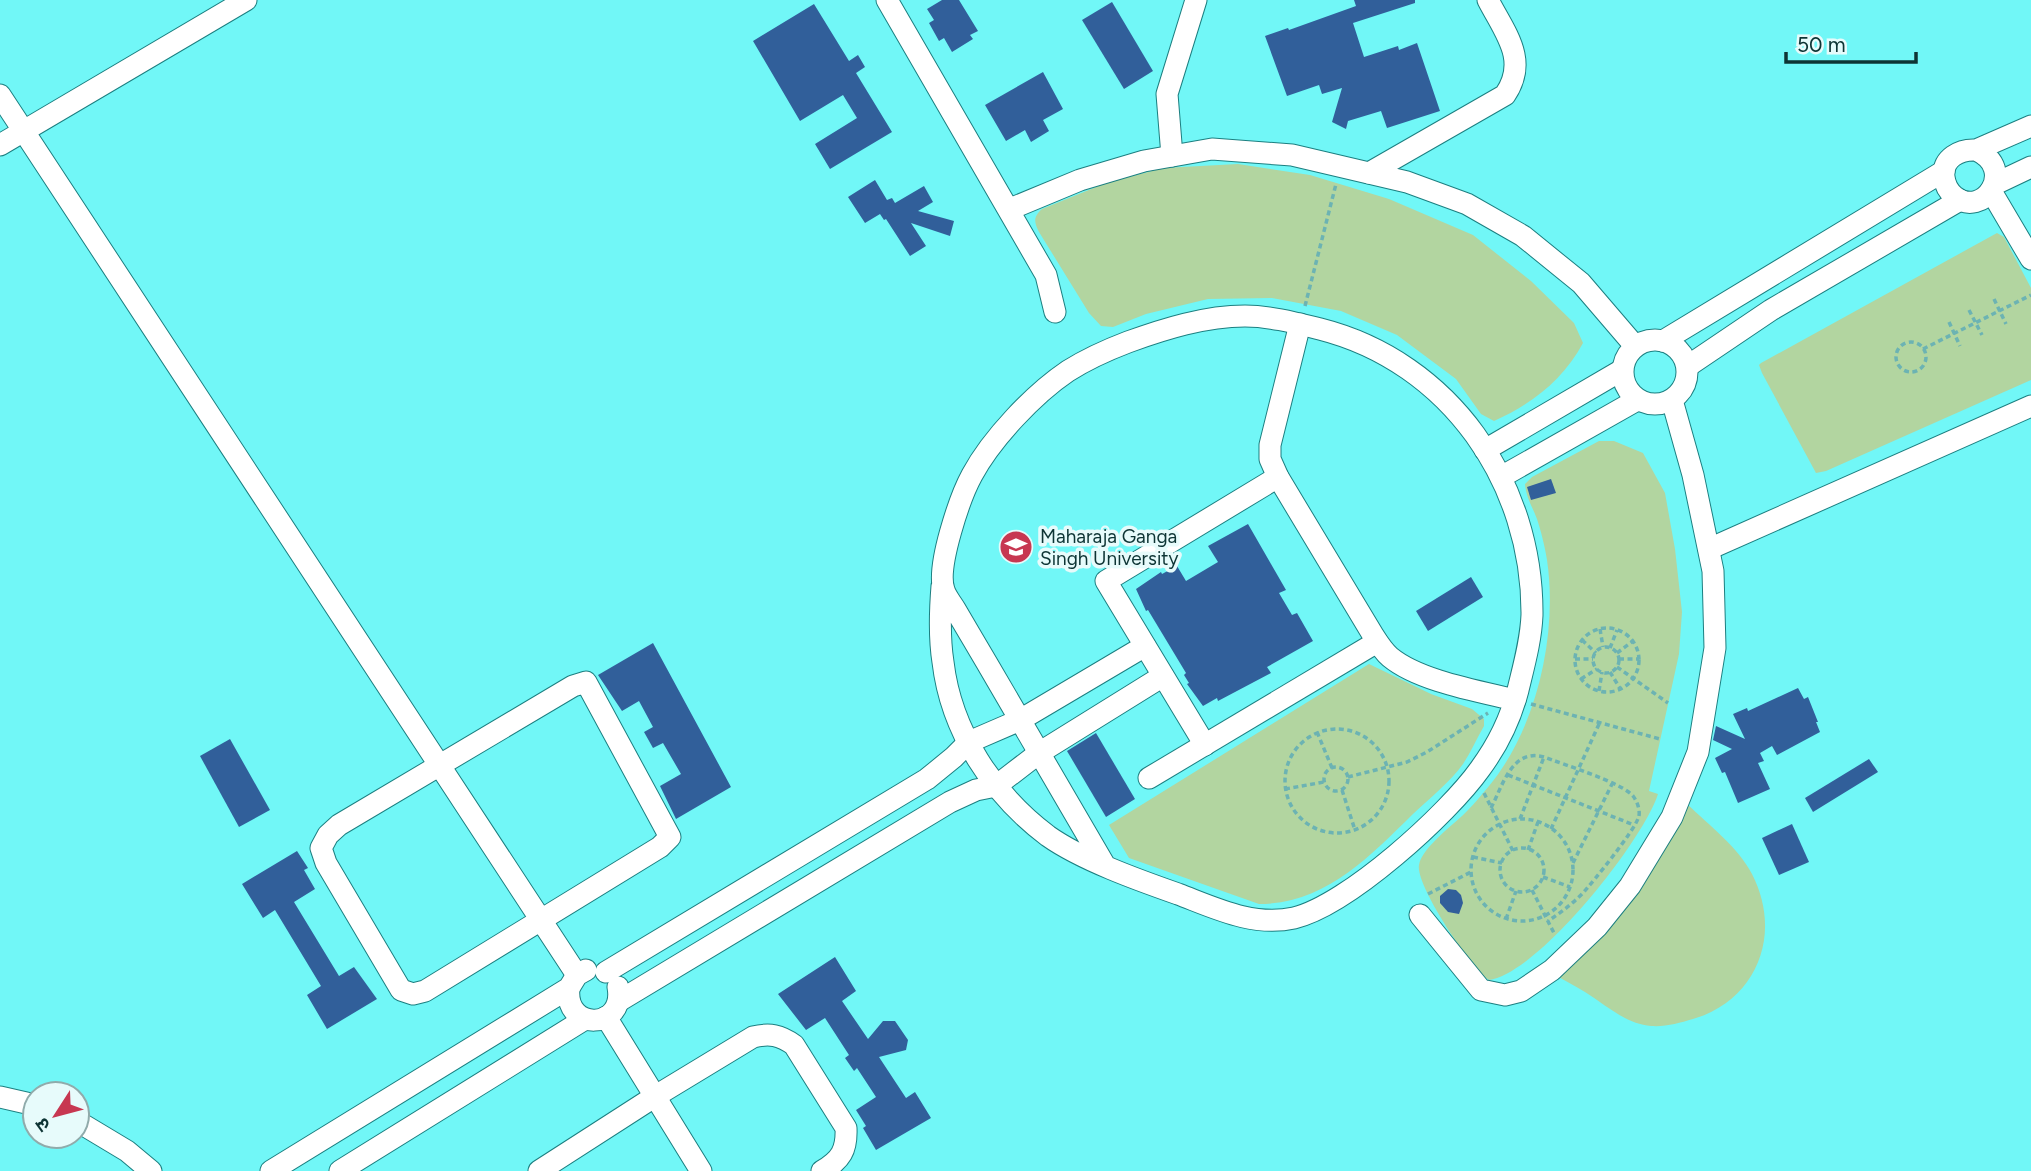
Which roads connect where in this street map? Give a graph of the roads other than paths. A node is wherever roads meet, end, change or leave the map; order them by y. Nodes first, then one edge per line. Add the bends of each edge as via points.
1 (246, 0) edge
2 (887, 0) edge
3 (1196, 0) edge
4 (1488, 0) edge
5 (0, 95) edge
6 (2031, 126) edge
7 (23, 130) junction
8 (0, 145) edge
9 (1976, 150) junction
10 (1172, 156) junction
11 (2031, 167) edge
12 (1944, 171) junction
13 (1369, 173) junction
14 (1993, 187) junction
15 (1960, 200) junction
16 (1010, 209) junction
17 (2031, 259) edge
18 (1055, 312) dead end
19 (1300, 324) junction
20 (1662, 341) junction
21 (1635, 346) junction
22 (1688, 366) junction
23 (1622, 370) junction
24 (1637, 400) junction
25 (1672, 401) junction
26 (2031, 406) edge
27 (1485, 450) junction
28 (1278, 477) junction
29 (1500, 477) junction
30 (1709, 549) junction
31 (942, 586) junction
32 (1377, 642) junction
33 (1145, 646) junction
34 (1163, 676) junction
35 (1512, 699) junction
36 (1020, 720) junction
37 (969, 742) junction
38 (1205, 745) junction
39 (1039, 753) junction
40 (438, 765) junction
41 (1149, 778) dead end
42 (996, 786) junction
43 (1104, 864) junction
44 (1420, 915) dead end
45 (540, 919) junction
46 (606, 972) junction
47 (573, 982) junction
48 (603, 1012) junction
49 (0, 1097) edge
50 (654, 1097) junction
51 (21, 1102) edge
52 (91, 1128) edge
53 (151, 1171) edge
54 (271, 1171) edge
55 (340, 1171) edge
56 (539, 1171) edge
57 (701, 1171) edge
58 (822, 1171) edge

1 - 7 lane
2 - 16 lane
3 - 10 lane via 1167,94
4 - 13 lane via 1514,52 1517,69 1505,95
5 - 7 lane
6 - 9 lane
7 - 8 lane
7 - 40 lane
9 - 12 lane via 1960,151
9 - 14 lane via 1995,167
10 - 13 lane via 1212,149 1279,154
10 - 16 lane via 1080,180
11 - 14 lane
12 - 15 lane via 1947,188
12 - 20 lane
13 - 21 lane via 1466,204 1523,236 1581,283
14 - 15 lane via 1977,201
14 - 17 lane
15 - 22 lane via 1771,310
16 - 18 lane via 1046,275
19 - 27 lane via 1344,335 1410,368 1440,394
19 - 28 lane via 1270,445
19 - 31 lane via 1245,316 1192,323 1118,346 1065,373 1030,403 979,463 953,521
20 - 21 lane via 1648,340
20 - 22 lane via 1674,346
21 - 23 lane
22 - 25 lane via 1685,384
23 - 24 lane via 1626,389
23 - 27 lane
24 - 25 lane via 1653,405
24 - 29 lane
25 - 30 lane
26 - 30 lane
27 - 29 lane
28 - 32 lane
28 - 33 lane via 1106,582
29 - 35 lane via 1521,530 1530,573 1532,618 1527,654
30 - 44 lane via 1716,648 1698,752 1672,817 1630,886 1597,927 1552,970 1521,991 1505,995 1481,990
31 - 36 lane
31 - 37 lane via 943,667
32 - 35 lane via 1390,657 1419,672
32 - 38 lane
33 - 34 lane
33 - 36 lane
34 - 38 lane
34 - 39 lane
35 - 43 lane via 1498,740 1448,806 1395,856 1317,910 1263,921 1239,916
36 - 37 lane
36 - 39 lane
37 - 42 lane
37 - 46 lane via 927,779
38 - 41 lane
39 - 42 lane
39 - 43 lane
40 - 45 lane
40 - 45 lane via 339,825 321,848 401,990 425,991
40 - 45 lane via 586,682 670,837
42 - 43 lane via 1050,837
42 - 48 lane via 950,802
45 - 47 lane
46 - 47 lane via 594,969
46 - 48 lane via 615,981
47 - 48 lane via 569,1003 579,1015
47 - 54 lane
48 - 50 lane
48 - 55 lane
49 - 51 lane
50 - 56 lane
50 - 57 lane
50 - 58 lane via 753,1037 782,1037 794,1045 846,1128 842,1156
52 - 53 lane

